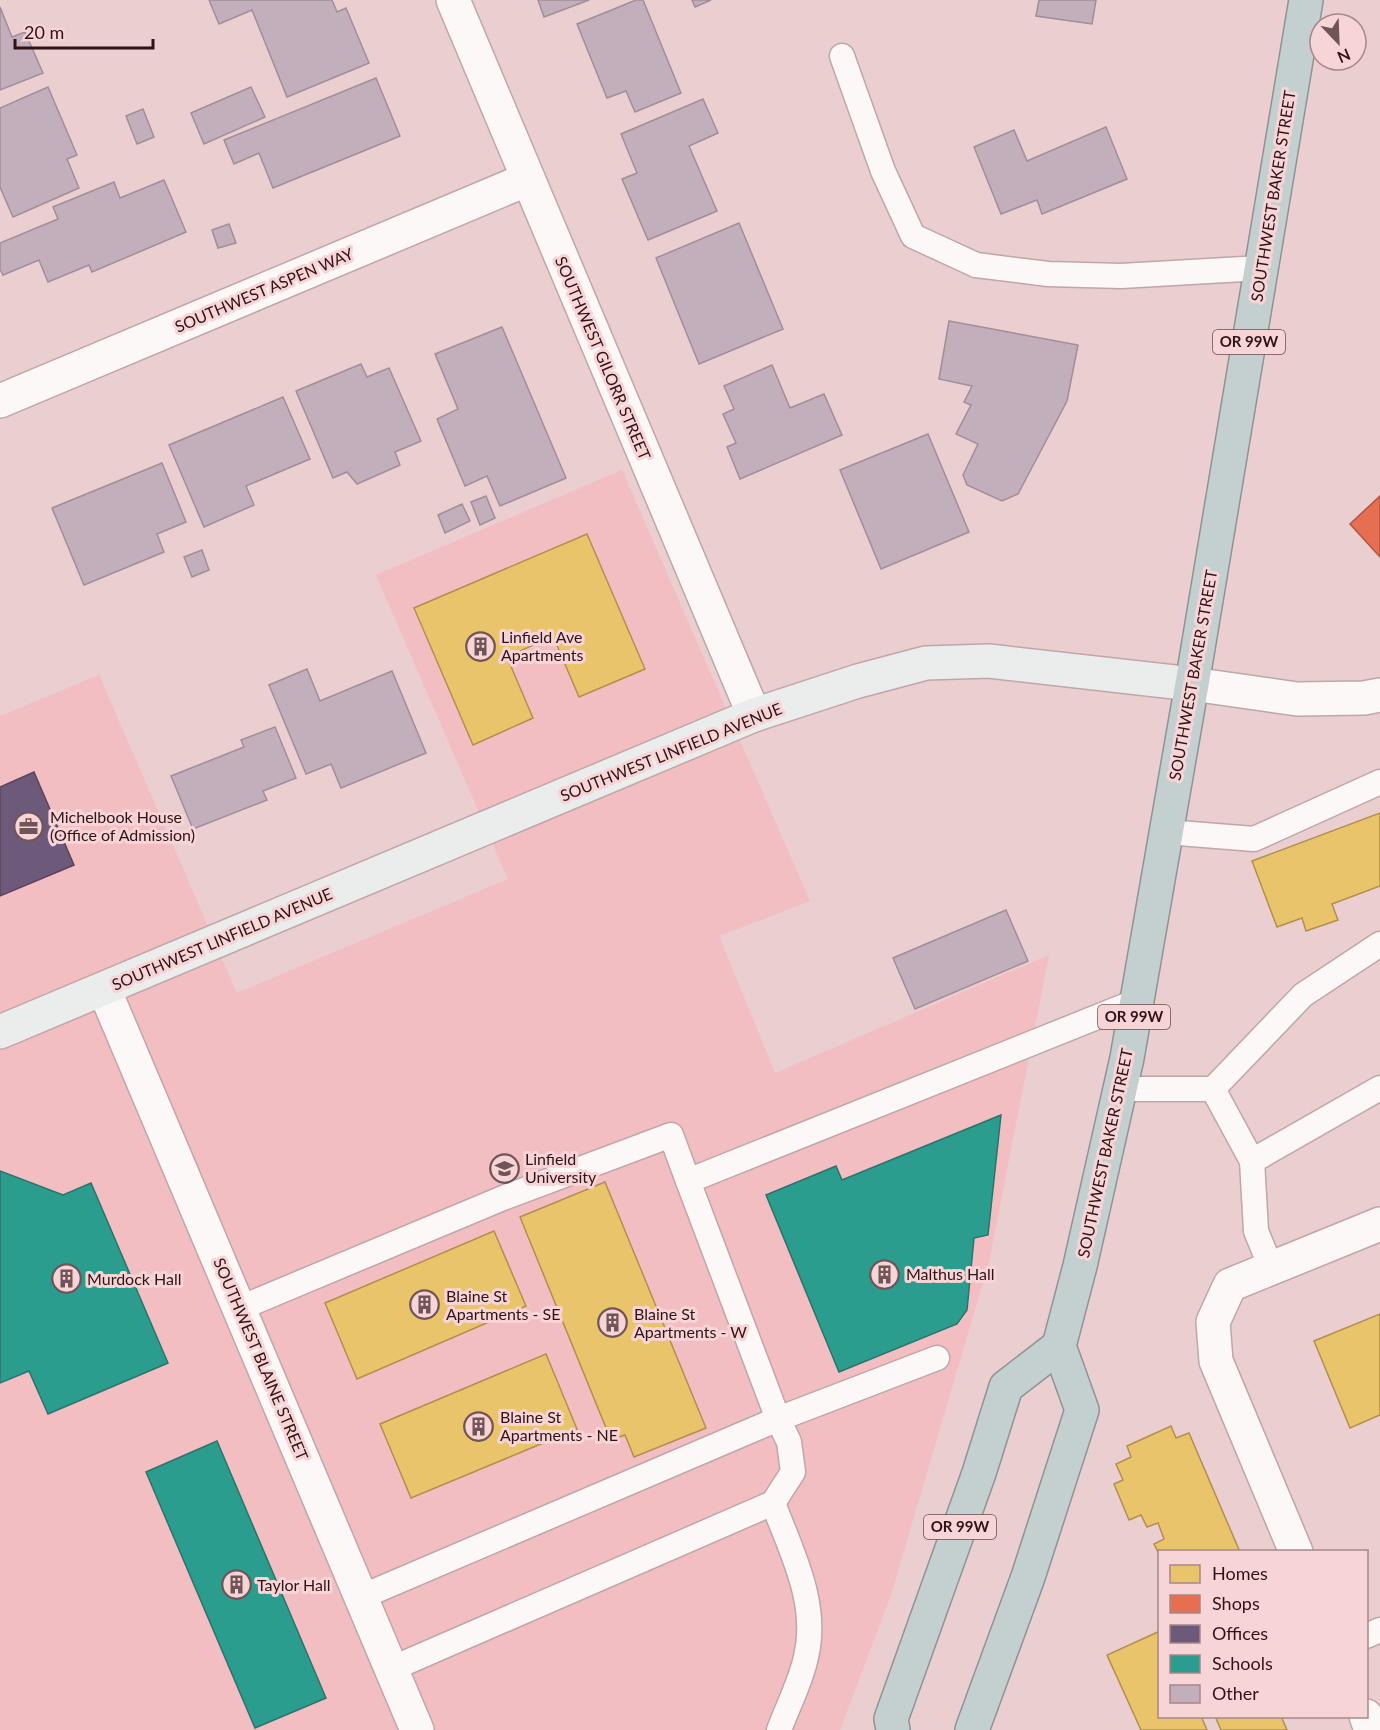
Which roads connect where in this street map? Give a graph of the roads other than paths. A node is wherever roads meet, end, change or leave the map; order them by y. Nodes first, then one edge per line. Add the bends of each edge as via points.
1 (453, 0) edge
2 (1306, 0) edge
3 (842, 56) dead end
4 (528, 180) junction
5 (1262, 268) junction
6 (0, 401) edge
7 (1192, 684) junction
8 (1380, 695) edge
9 (754, 715) junction
10 (1380, 782) edge
11 (1167, 832) junction
12 (1380, 944) edge
13 (104, 989) junction
14 (1137, 1001) junction
15 (0, 1032) edge
16 (1380, 1088) edge
17 (1121, 1089) junction
18 (1213, 1089) junction
19 (1252, 1161) junction
20 (688, 1181) junction
21 (1380, 1224) edge
22 (1271, 1268) junction
23 (240, 1308) junction
24 (1059, 1346) junction
25 (937, 1358) dead end
26 (778, 1419) junction
27 (773, 1503) junction
28 (1296, 1550) edge
29 (361, 1597) junction
30 (391, 1669) junction
31 (417, 1730) edge
32 (779, 1730) edge
33 (893, 1730) edge
34 (972, 1730) edge

1 - 4 street, SOUTHWEST GILORR STREET
2 - 5 highway, SOUTHWEST BAKER STREET / OR 99W
3 - 5 lane via 883,171 913,236 976,265 1048,274 1121,276
4 - 6 street, SOUTHWEST ASPEN WAY
4 - 9 street, SOUTHWEST GILORR STREET
5 - 7 highway, SOUTHWEST BAKER STREET / OR 99W
7 - 8 street, SOUTHWEST LINFIELD AVENUE via 1297,699
7 - 9 street, SOUTHWEST LINFIELD AVENUE via 989,661 926,663
7 - 11 highway, SOUTHWEST BAKER STREET / OR 99W
9 - 13 street, SOUTHWEST LINFIELD AVENUE
10 - 11 lane via 1254,839
11 - 14 highway, SOUTHWEST BAKER STREET / OR 99W
12 - 18 lane via 1304,995
13 - 15 street, SOUTHWEST LINFIELD AVENUE
13 - 23 street, SOUTHWEST BLAINE STREET
14 - 17 highway, SOUTHWEST BAKER STREET / OR 99W
14 - 20 lane
16 - 19 lane
17 - 18 lane
17 - 24 highway, SOUTHWEST BAKER STREET / OR 99W
18 - 19 lane
19 - 22 lane via 1256,1230
20 - 23 lane via 671,1135 504,1198
20 - 26 lane
21 - 22 street
22 - 28 street via 1230,1285 1213,1322 1216,1361
23 - 29 street, SOUTHWEST BLAINE STREET
24 - 33 highway, OR 99W via 1006,1387 891,1719
24 - 34 highway via 1082,1410 1028,1577
25 - 26 lane
26 - 27 lane via 789,1442 793,1472
26 - 29 lane
27 - 30 lane
27 - 32 lane via 803,1582 810,1624 806,1657
29 - 30 street, SOUTHWEST BLAINE STREET
30 - 31 street, SOUTHWEST BLAINE STREET

